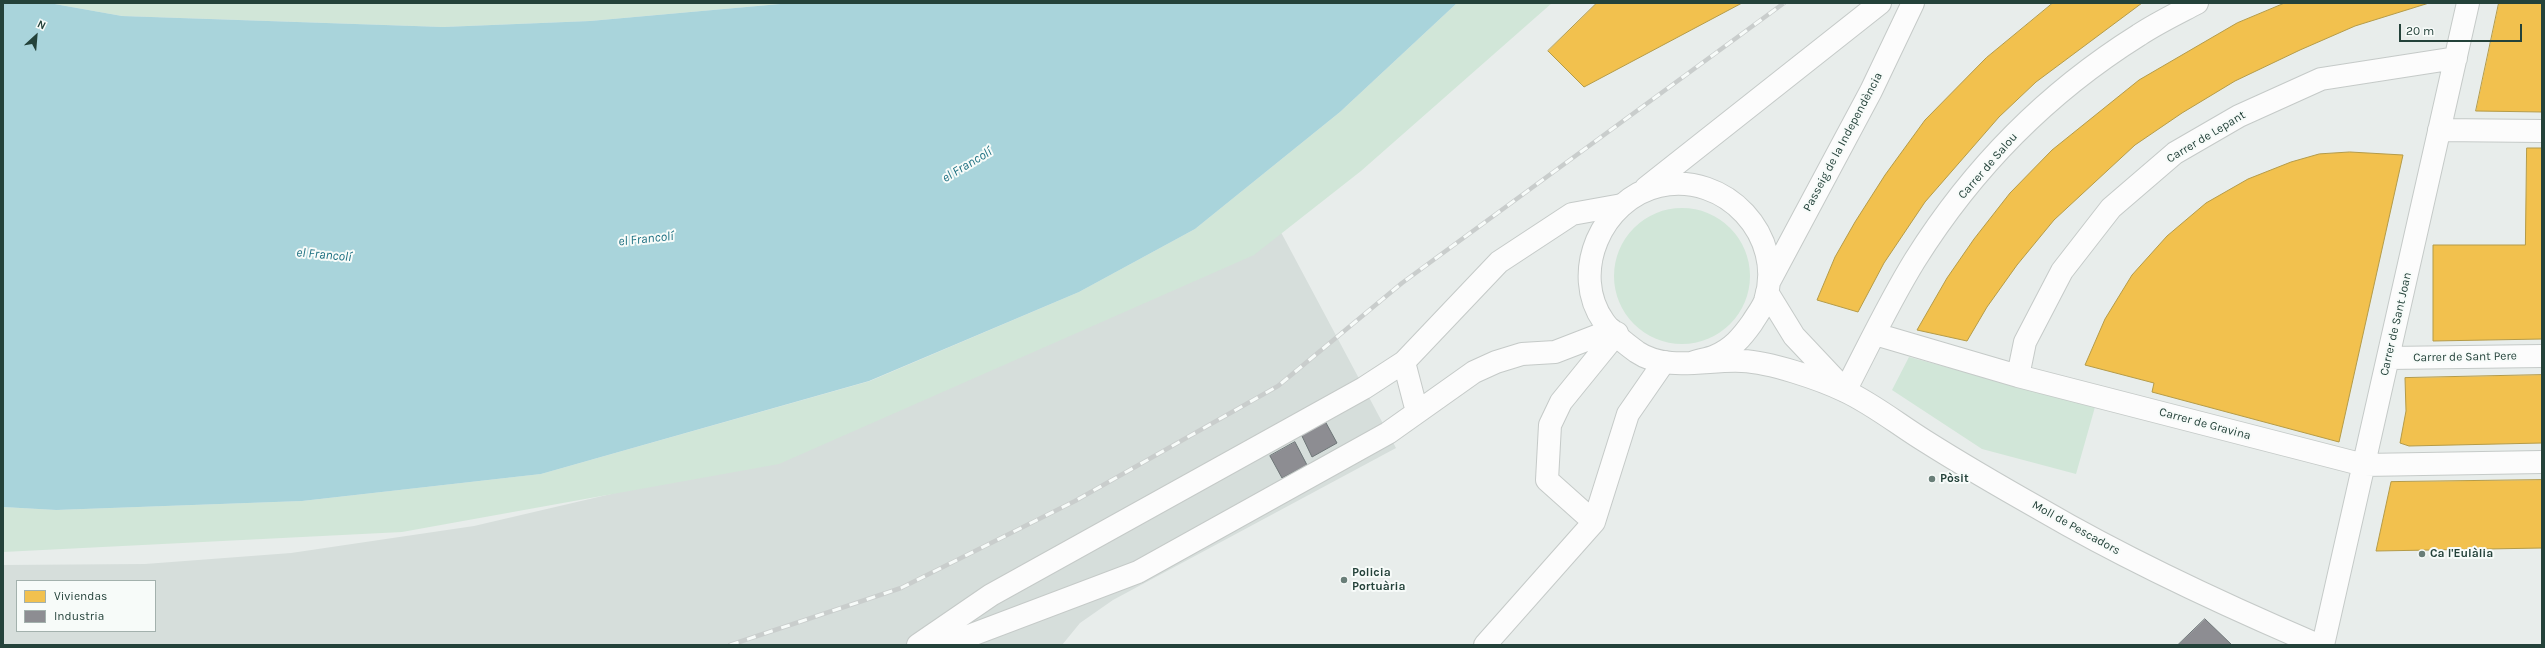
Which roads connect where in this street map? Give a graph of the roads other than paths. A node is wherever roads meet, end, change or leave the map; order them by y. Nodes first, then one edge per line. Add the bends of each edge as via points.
1 (1880, 3) edge
2 (1913, 3) edge
3 (2197, 3) edge
4 (2468, 3) edge
5 (2456, 58) junction
6 (2439, 130) junction
7 (2542, 131) edge
8 (1640, 193) junction
9 (1622, 205) junction
10 (1768, 286) junction
11 (1614, 332) junction
12 (1875, 334) junction
13 (2542, 356) edge
14 (2388, 358) junction
15 (1404, 362) junction
16 (1664, 362) junction
17 (1691, 363) junction
18 (2018, 376) junction
19 (1845, 391) junction
20 (1417, 412) junction
21 (2542, 462) edge
22 (2364, 465) junction
23 (1594, 522) junction
24 (918, 645) edge
25 (945, 645) edge
26 (1485, 645) edge
27 (2318, 645) edge
28 (2323, 645) edge

1 - 8 street
2 - 10 street, Passeig de la Independència via 1872,91
3 - 12 street, Carrer de Salou via 2139,34 2081,75 2032,116 1990,158 1950,209 1916,260
4 - 5 street, Carrer de Sant Joan
5 - 6 street, Carrer de Sant Joan
5 - 18 street, Carrer de Lepant via 2321,79 2239,116 2174,153 2110,208 2062,272 2025,342
6 - 7 street
6 - 14 street, Carrer de Sant Joan
8 - 9 street
8 - 10 street via 1659,186 1680,184 1701,187 1720,194 1738,206 1752,221 1763,239 1768,259
9 - 11 street via 1599,234 1590,270 1596,306 1604,323
9 - 15 street via 1572,214 1499,262
10 - 17 street, Passeig de la Independència via 1764,304 1740,341 1717,356
10 - 19 street, Moll de Pescadors via 1794,336
11 - 16 street via 1638,353
11 - 20 street via 1555,352 1522,354 1496,362 1474,372
11 - 23 street via 1561,402 1550,425 1547,480
12 - 18 street, Carrer de Gravina
12 - 19 street, Carrer de Salou
13 - 14 street, Carrer de Sant Pere
14 - 22 street, Carrer de Sant Joan
15 - 20 street
15 - 24 street via 1364,388 991,595
16 - 17 street
16 - 23 street via 1628,414
17 - 19 street, Moll de Pescadors via 1743,361 1765,365
18 - 22 street, Carrer de Gravina
19 - 27 street, Moll de Pescadors via 1934,447 2123,555 2220,603
20 - 25 street via 1388,433 1138,572
21 - 22 street, Carrer de Gravina
22 - 28 street, Carrer de Sant Joan
23 - 26 street

